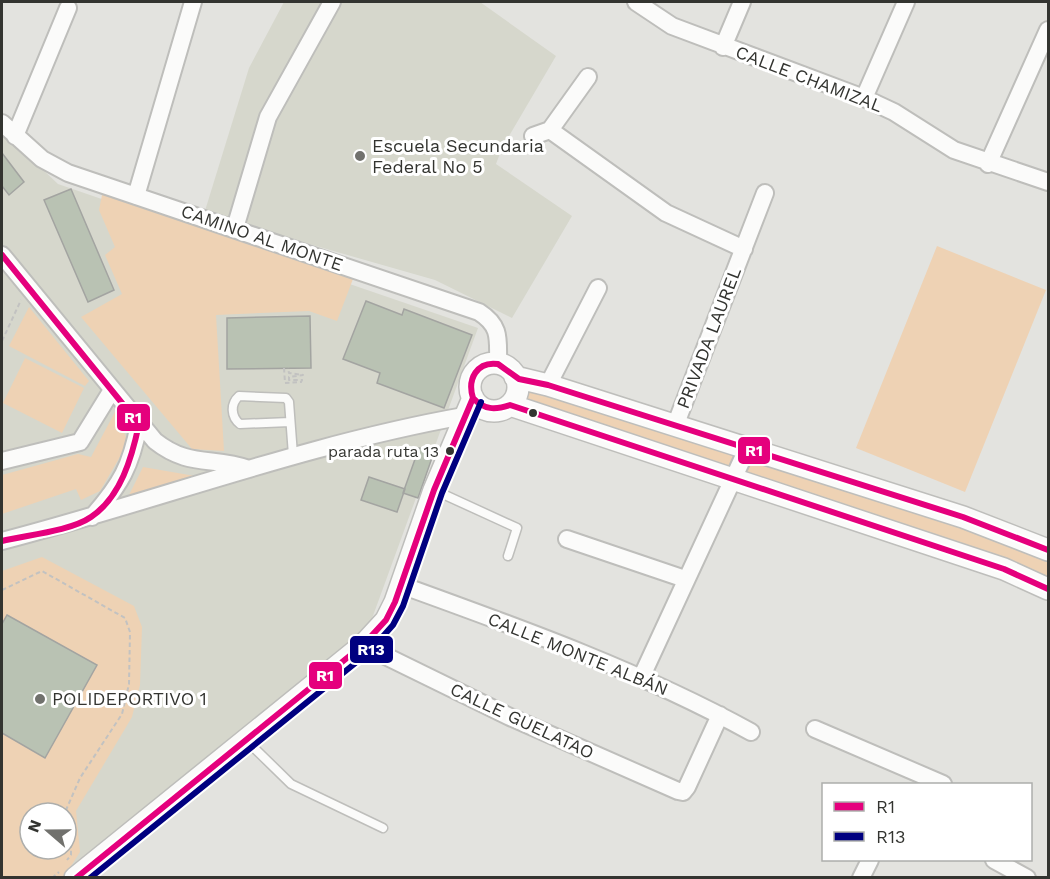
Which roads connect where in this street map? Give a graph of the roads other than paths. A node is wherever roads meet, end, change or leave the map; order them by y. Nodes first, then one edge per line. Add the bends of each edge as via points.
1 (193, 2) edge
2 (332, 2) edge
3 (636, 2) edge
4 (742, 2) edge
5 (906, 2) edge
6 (68, 8) dead end
7 (1048, 30) edge
8 (723, 47) junction
9 (588, 77) dead end
10 (864, 98) junction
11 (2, 123) edge
12 (550, 130) junction
13 (15, 136) junction
14 (533, 136) dead end
15 (988, 164) junction
16 (1048, 182) edge
17 (765, 194) dead end
18 (136, 196) junction
19 (235, 228) junction
20 (744, 249) junction
21 (2, 255) edge
22 (598, 288) dead end
23 (498, 363) junction
24 (515, 377) junction
25 (548, 385) junction
26 (112, 390) junction
27 (510, 405) junction
28 (468, 407) junction
29 (290, 422) junction
30 (140, 423) junction
31 (675, 426) junction
32 (747, 449) junction
33 (294, 455) junction
34 (2, 461) edge
35 (249, 469) junction
36 (732, 480) junction
37 (434, 490) junction
38 (90, 518) junction
39 (567, 539) dead end
40 (2, 541) edge
41 (1048, 550) edge
42 (507, 556) dead end
43 (685, 579) junction
44 (401, 585) junction
45 (1048, 589) edge
46 (363, 645) junction
47 (640, 678) junction
48 (720, 715) junction
49 (815, 729) dead end
50 (751, 732) dead end
51 (244, 739) junction
52 (941, 783) edge
53 (383, 828) dead end
54 (870, 861) edge
55 (996, 861) edge
56 (75, 878) edge
57 (861, 878) edge
58 (1027, 878) edge

1 - 18 street
2 - 19 street via 268,117
3 - 8 street, CALLE CHAMIZAL via 672,26
4 - 8 street
5 - 10 street
6 - 13 street
7 - 15 street
8 - 10 street, CALLE CHAMIZAL
9 - 12 street
10 - 15 street, CALLE CHAMIZAL via 954,150
11 - 13 street, CAMINO AL MONTE
12 - 14 street
12 - 20 street, PRIVADA LAUREL via 666,213
13 - 18 street, CAMINO AL MONTE via 42,159 68,173
15 - 16 street, CALLE CHAMIZAL
17 - 20 street, PRIVADA LAUREL
18 - 19 street, CAMINO AL MONTE
19 - 23 street, CAMINO AL MONTE via 479,312 491,320 498,333
20 - 31 street, PRIVADA LAUREL
21 - 26 street
22 - 25 street
23 - 24 street
23 - 28 street via 477,370 470,383
24 - 25 street
24 - 27 street via 517,392
25 - 31 street
26 - 30 street
26 - 34 street via 80,442
27 - 28 street via 489,411 480,406
27 - 36 street
28 - 33 street
28 - 37 street
29 - 29 lane via 286,398 238,396 234,400 232,411 240,424
29 - 33 lane
30 - 35 street via 173,455 204,462 230,462
30 - 38 street via 133,456 115,490
31 - 32 street
32 - 36 street
32 - 41 street via 963,517
33 - 35 street
35 - 38 street
36 - 43 street
36 - 45 street via 1004,569
37 - 42 lane via 517,528
37 - 44 street
38 - 40 street
39 - 43 street
43 - 47 street
44 - 46 street via 386,620
44 - 47 street, CALLE MONTE ALBÁN
46 - 48 street, CALLE GUELATAO via 510,717 683,792
46 - 51 street
47 - 48 street, CALLE MONTE ALBÁN
48 - 50 street, CALLE MONTE ALBÁN
49 - 52 street
51 - 53 lane via 291,784
51 - 56 street
54 - 57 street
55 - 58 street

